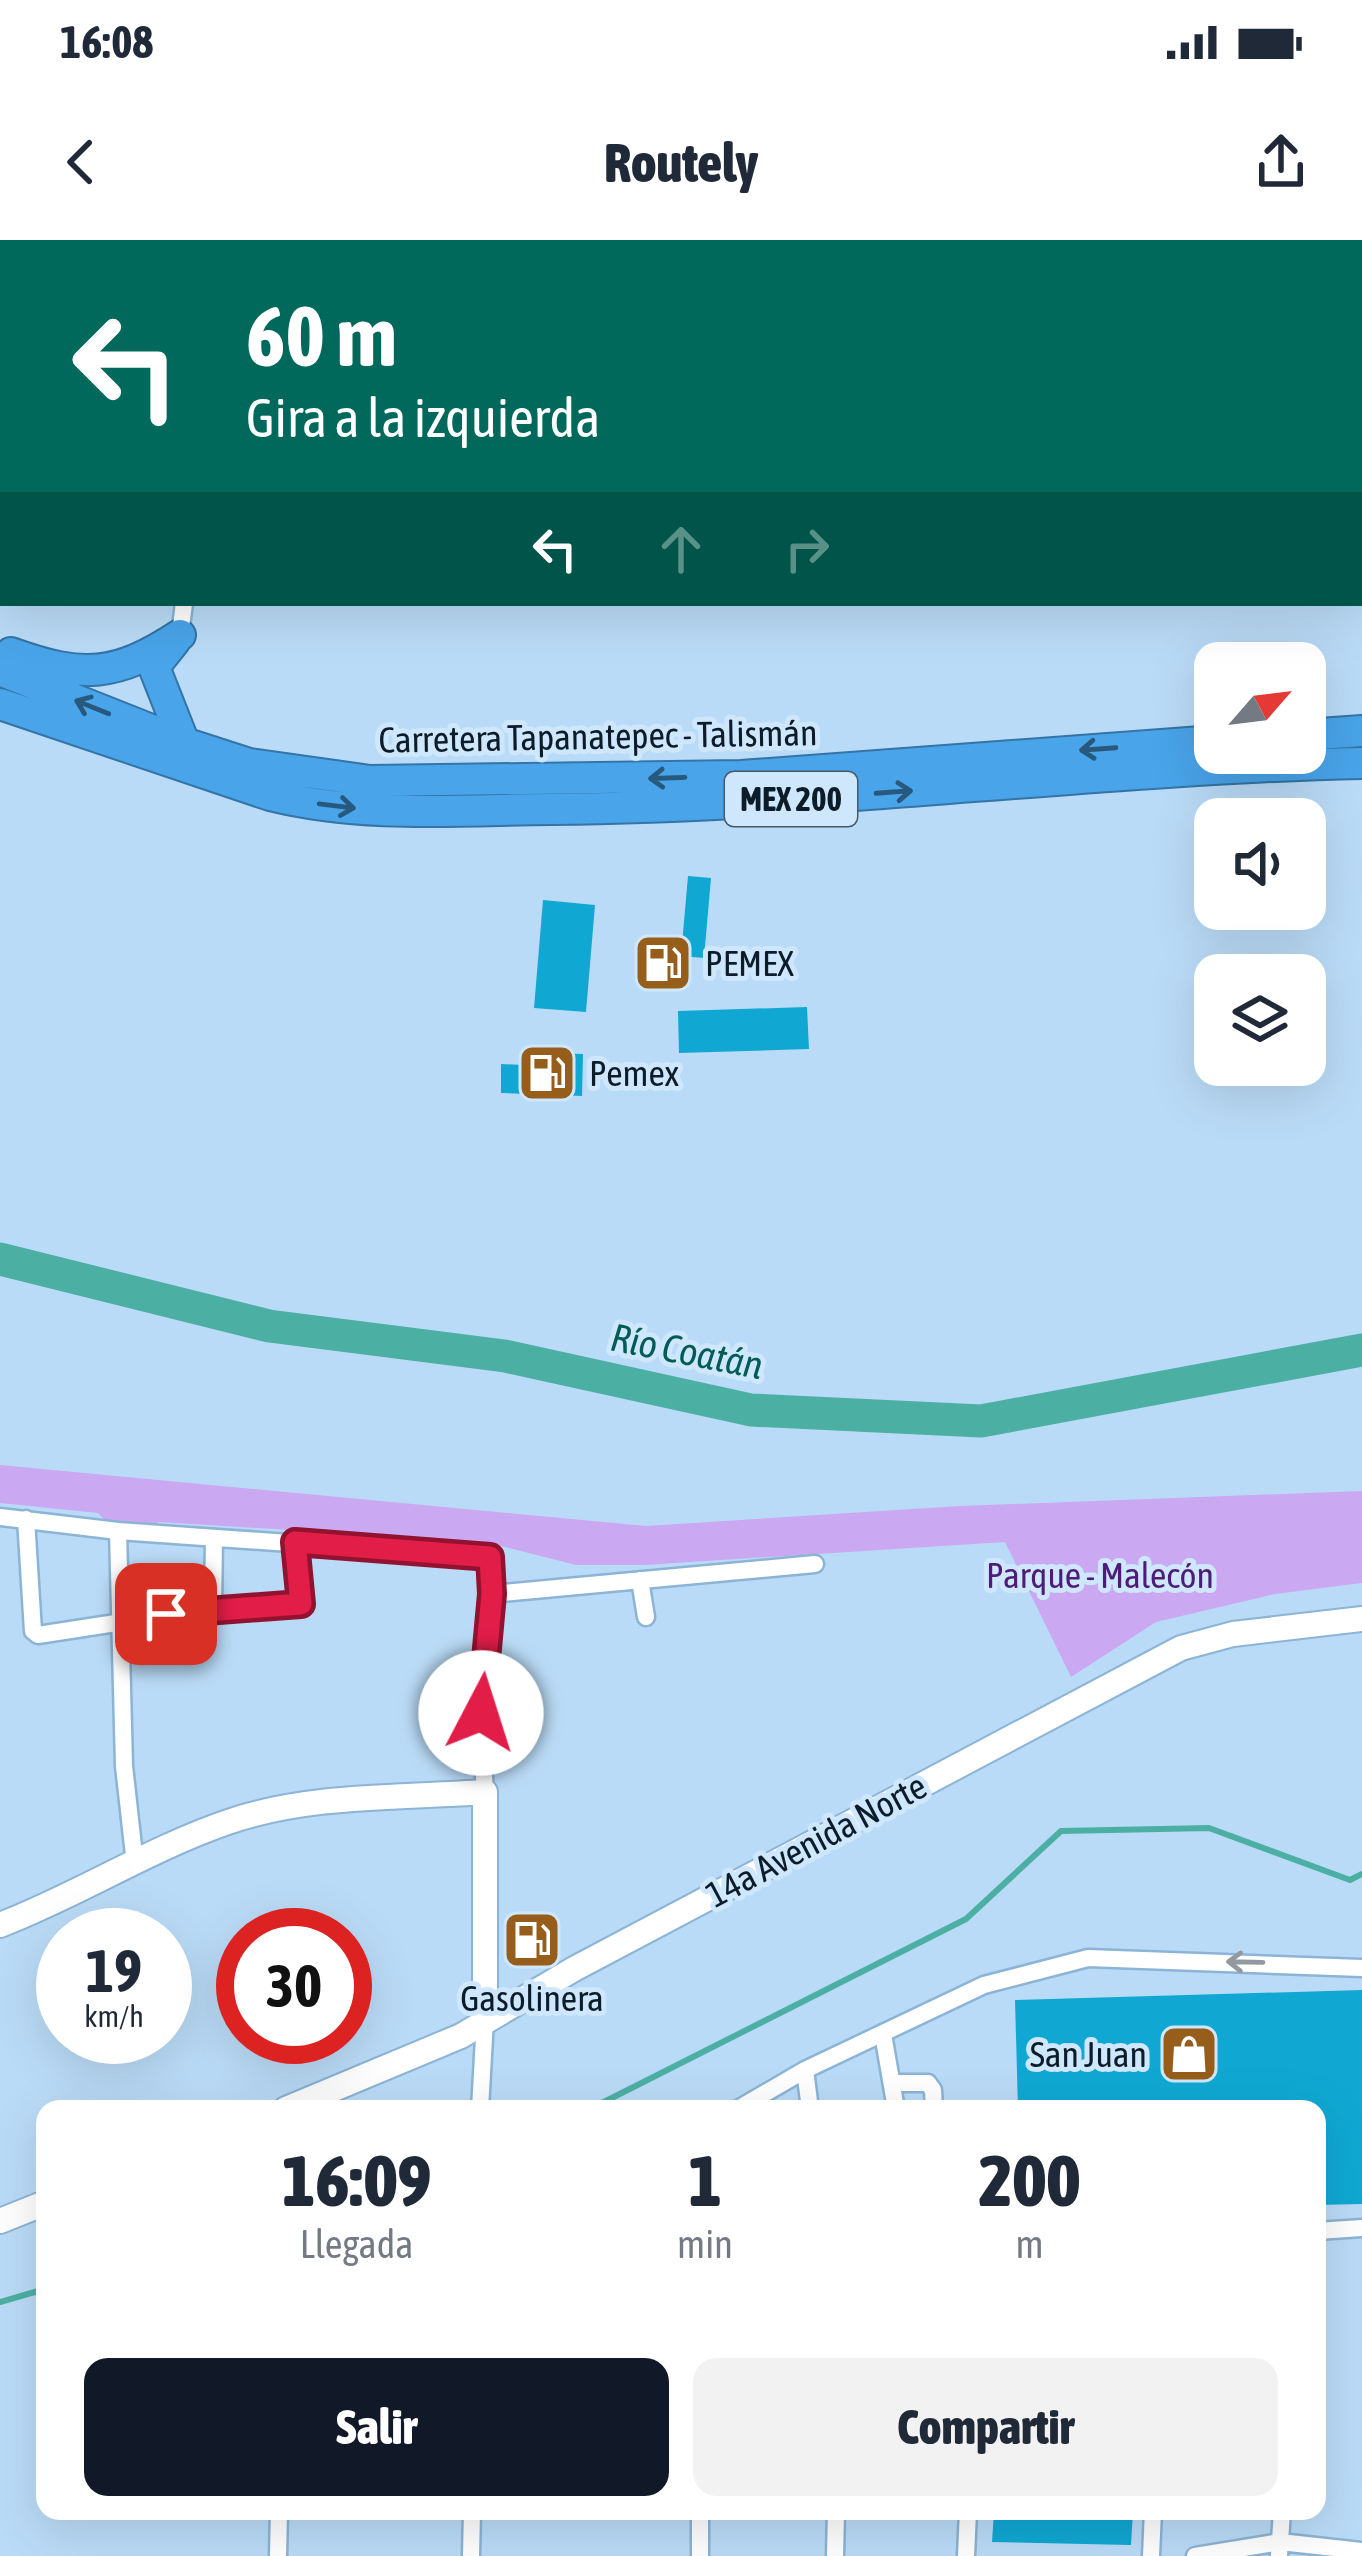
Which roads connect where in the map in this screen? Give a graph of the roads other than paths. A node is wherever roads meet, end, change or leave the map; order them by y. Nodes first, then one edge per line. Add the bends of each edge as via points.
1 (184, 606) edge
2 (180, 635) junction
3 (0, 649) edge
4 (0, 670) edge
5 (0, 704) edge
6 (1362, 731) edge
7 (1326, 734) edge
8 (1194, 743) edge
9 (172, 751) junction
10 (1362, 763) edge
11 (236, 772) junction
12 (0, 1517) edge
13 (26, 1519) junction
14 (118, 1531) junction
15 (214, 1538) junction
16 (295, 1542) junction
17 (815, 1564) dead end
18 (640, 1580) junction
19 (492, 1594) junction
20 (213, 1608) junction
21 (646, 1617) dead end
22 (1362, 1619) edge
23 (119, 1621) junction
24 (485, 1792) junction
25 (135, 1864) junction
26 (0, 1925) edge
27 (486, 1963) junction
28 (1362, 1968) edge
29 (528, 1994) junction
30 (485, 2020) junction
31 (883, 2034) junction
32 (805, 2070) junction
33 (892, 2083) junction
34 (307, 2100) edge
35 (481, 2100) edge
36 (753, 2100) edge
37 (809, 2100) edge
38 (895, 2100) edge
39 (934, 2100) edge
40 (36, 2207) edge
41 (0, 2221) edge
42 (1362, 2228) edge
43 (1326, 2230) edge
44 (279, 2520) edge
45 (472, 2520) edge
46 (700, 2520) edge
47 (836, 2520) edge
48 (968, 2520) edge
49 (1152, 2520) edge
50 (1279, 2549) edge
51 (1362, 2551) edge
52 (278, 2556) edge
53 (471, 2556) edge
54 (700, 2556) edge
55 (835, 2556) edge
56 (966, 2556) edge
57 (1150, 2556) edge
58 (1195, 2556) edge

1 - 2 street
2 - 3 highway via 141,661 85,673
2 - 9 highway via 154,667
9 -> 4 highway, Carretera Tapanatepec - Talismán / MEX 200
5 - 9 highway, Carretera Tapanatepec - Talismán / MEX 200
6 - 7 highway
8 -> 11 highway, Carretera Tapanatepec - Talismán / MEX 200 via 741,776 370,781
9 - 11 highway, Carretera Tapanatepec - Talismán / MEX 200
11 -> 10 highway, Carretera Tapanatepec - Talismán / MEX 200 via 296,801 452,812
12 - 13 street
13 - 14 street
13 - 23 street via 32,1631
14 - 15 street
14 - 23 street
15 - 16 street
15 - 20 street
16 - 19 street via 490,1557
16 - 20 street via 301,1604
17 - 18 street
18 - 19 street
18 - 21 street
19 - 24 street via 481,1713
20 - 23 street
22 - 29 main road, 14a Avenida Norte via 1181,1648
23 - 25 street
24 - 25 main road via 279,1810 231,1821
24 - 27 main road
25 - 26 main road
27 - 29 main road
27 - 30 main road
28 -> 31 street via 1088,1958 984,1984
29 - 30 main road, 14a Avenida Norte
30 - 34 main road, 14a Avenida Norte
30 - 35 street
31 - 32 street
31 - 33 street
32 - 36 street
32 - 37 street
33 - 38 street
33 - 39 street via 928,2083
40 - 41 main road
42 - 43 street
44 - 52 street
45 - 53 street
46 - 54 street
47 - 55 street
48 - 56 street
49 - 57 street
50 - 51 street
50 - 58 street

